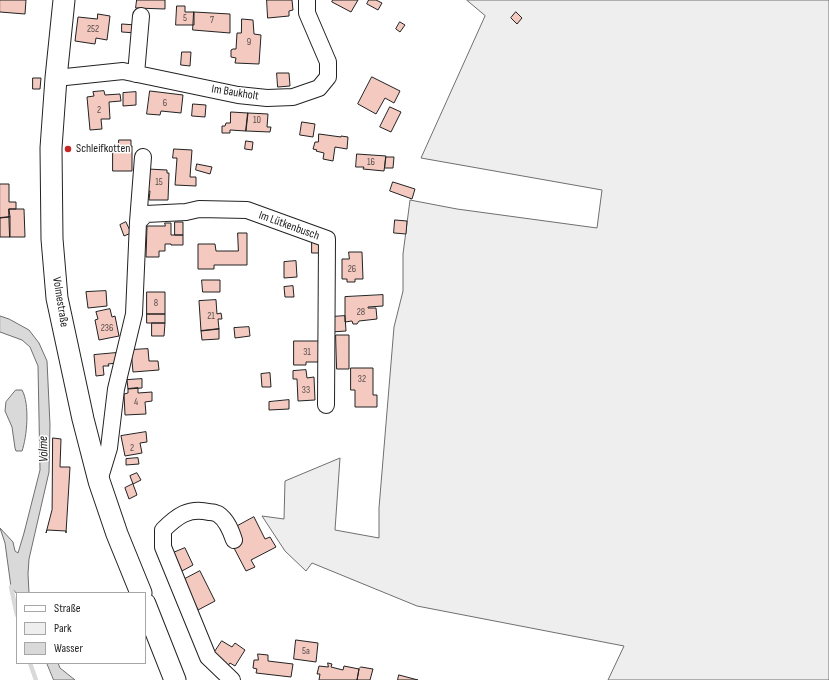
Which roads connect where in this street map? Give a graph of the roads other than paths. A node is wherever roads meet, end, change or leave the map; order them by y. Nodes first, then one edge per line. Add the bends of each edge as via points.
1 (64, 0) edge
2 (307, 0) edge
3 (141, 16) dead end
4 (136, 74) junction
5 (56, 78) junction
6 (143, 157) dead end
7 (138, 222) junction
8 (326, 405) dead end
9 (99, 481) junction
10 (234, 540) dead end
11 (141, 592) edge
12 (146, 607) edge
13 (175, 680) edge
14 (232, 680) edge

1 - 5 main road, Volmestraße
2 - 4 street, Im Baukholt via 306,13 328,62 328,77 319,88 293,96 267,98 238,95
3 - 4 street
4 - 5 street, Im Baukholt via 123,71
5 - 9 main road, Volmestraße via 51,148 52,239 57,298
6 - 7 street
7 - 8 street, Im Lütkenbusch via 146,214 199,209 247,210 327,240
7 - 9 street via 134,314 116,389 110,448
9 - 11 main road, Volmestraße
10 - 14 street via 228,525 218,513 202,510 184,513 163,530 163,547 208,657
12 - 13 main road

